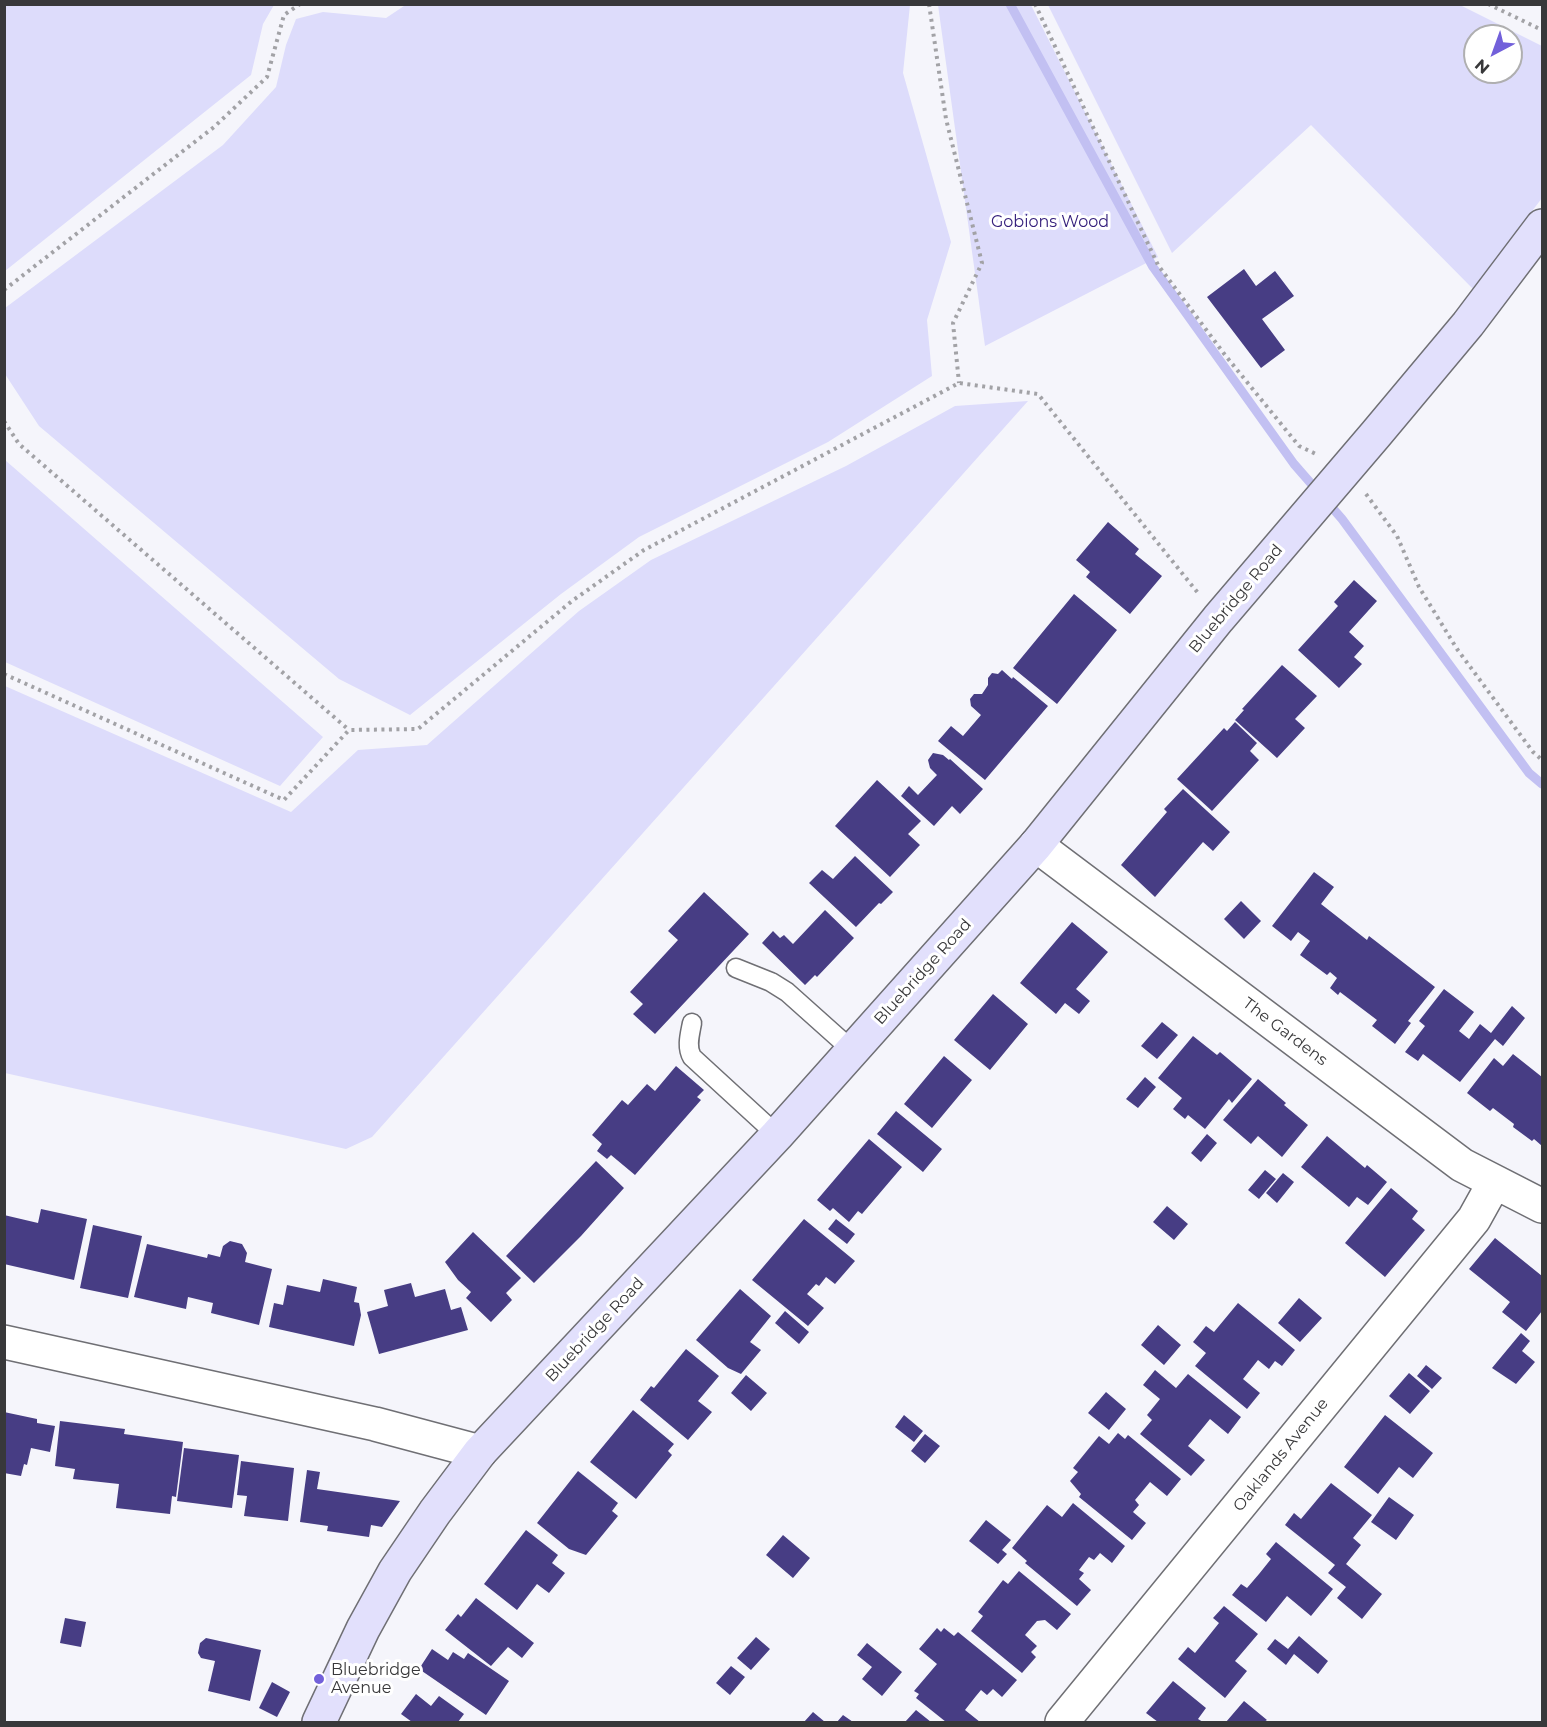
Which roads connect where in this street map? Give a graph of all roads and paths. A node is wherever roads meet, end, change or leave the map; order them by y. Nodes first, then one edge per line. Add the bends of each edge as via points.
1 (300, 4) edge
2 (929, 4) edge
3 (1035, 4) edge
4 (1488, 4) edge
5 (1542, 30) edge
6 (1542, 226) edge
7 (4, 290) edge
8 (959, 383) junction
9 (4, 421) edge
10 (1299, 446) dead end
11 (1370, 498) dead end
12 (1197, 592) dead end
13 (4, 674) edge
14 (349, 730) junction
15 (1542, 760) edge
16 (1036, 845) junction
17 (736, 968) dead end
18 (692, 1023) dead end
19 (853, 1051) junction
20 (777, 1136) junction
21 (1494, 1183) junction
22 (1542, 1206) edge
23 (4, 1342) edge
24 (480, 1452) junction
25 (319, 1722) edge
26 (1062, 1722) edge

1 - 7 path via 284,15 267,77 214,127
2 - 8 path via 946,119 982,263 953,322
3 - 10 path via 1158,265
4 - 5 path
6 - 16 street, Bluebridge Road via 1468,324 1218,619
8 - 12 path via 1038,394
8 - 14 path via 644,550 572,601 418,729
9 - 14 path via 19,444
11 - 15 path via 1397,536 1419,587 1457,649
13 - 14 path via 284,800
16 - 19 street, Bluebridge Road
16 - 21 street, The Gardens via 1462,1166
17 - 19 lane via 787,992
18 - 20 lane via 692,1057
19 - 20 street, Bluebridge Road
20 - 24 street, Bluebridge Road
21 - 22 street, The Gardens
21 - 26 street, Oaklands Avenue via 1474,1219
23 - 24 street via 375,1424
24 - 25 street, Bluebridge Road via 395,1571

